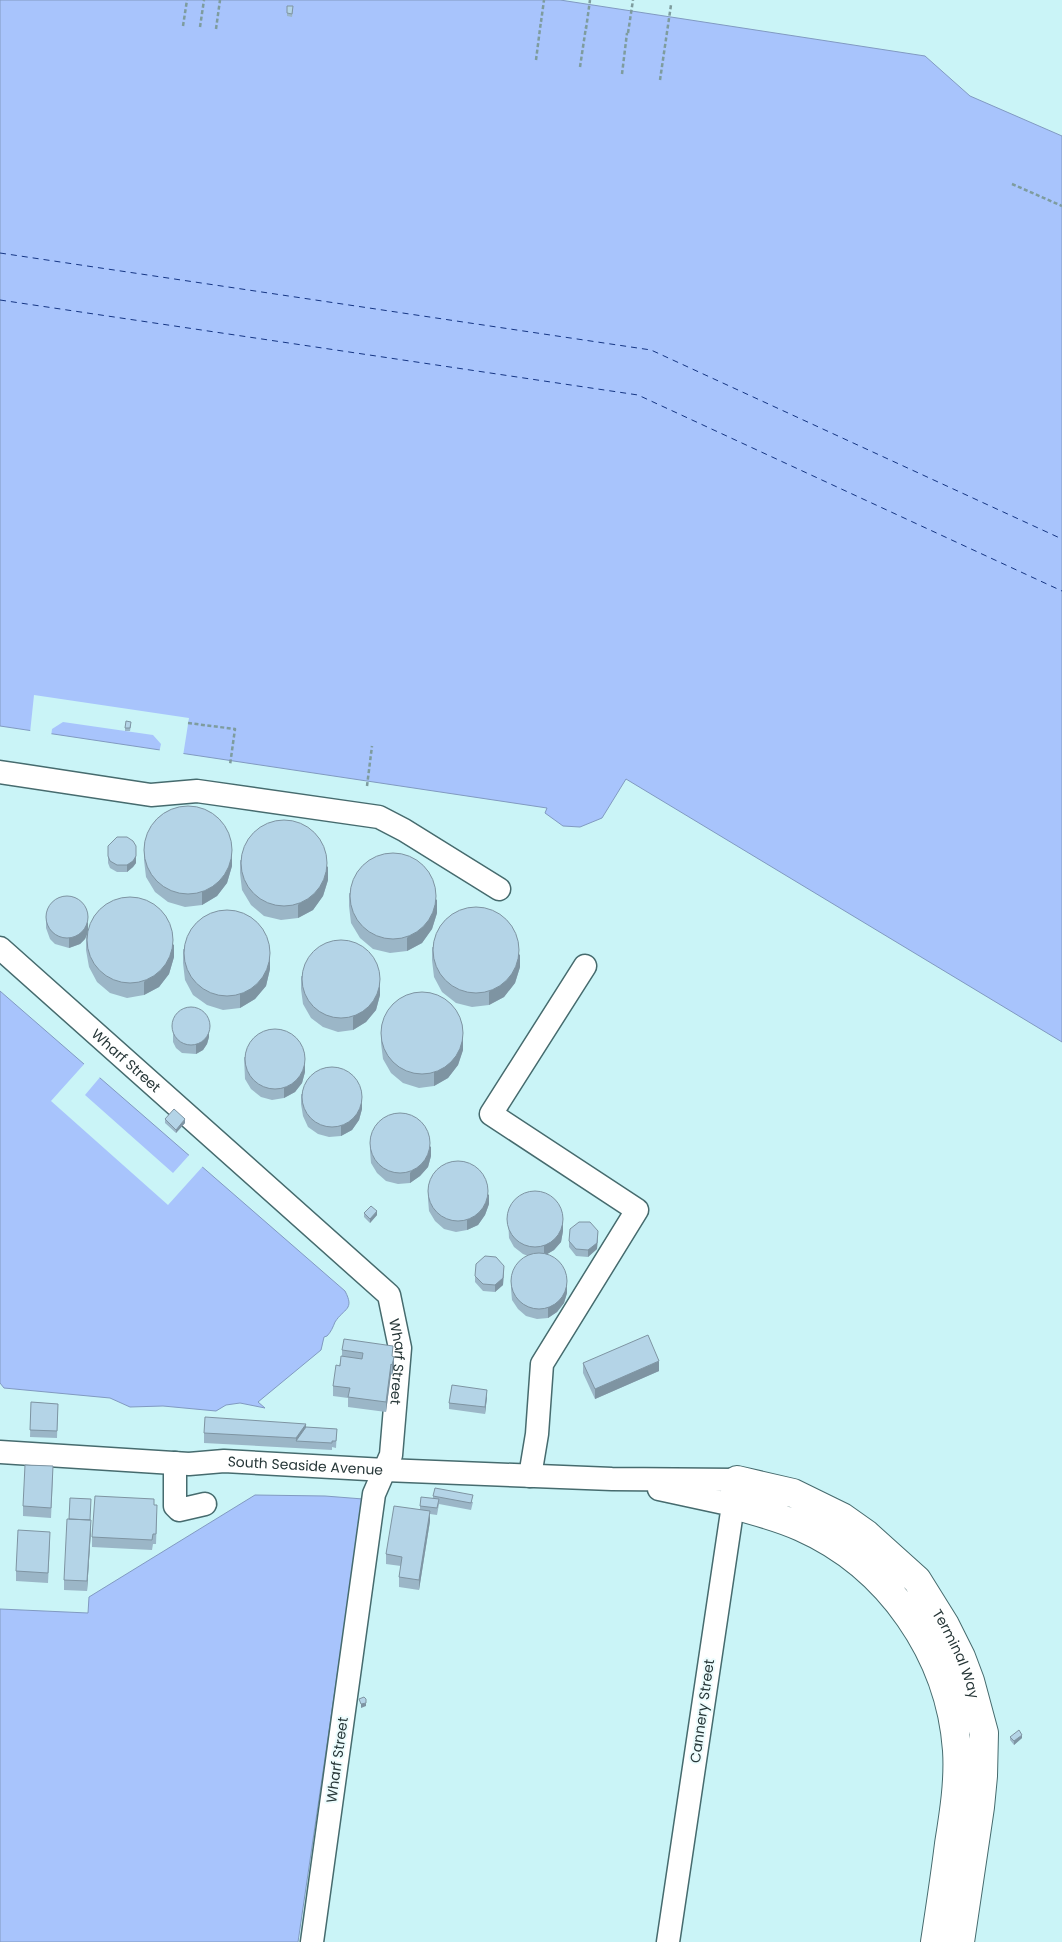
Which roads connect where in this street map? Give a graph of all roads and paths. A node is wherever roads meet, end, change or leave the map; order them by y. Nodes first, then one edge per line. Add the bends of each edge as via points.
1 (187, 0) edge
2 (204, 0) edge
3 (220, 0) edge
4 (544, 0) edge
5 (590, 0) edge
6 (634, 0) edge
7 (671, 5) dead end
8 (541, 21) dead end
9 (184, 26) dead end
10 (200, 27) dead end
11 (586, 27) dead end
12 (540, 28) junction
13 (216, 29) dead end
14 (585, 32) junction
15 (627, 33) dead end
16 (626, 39) junction
17 (536, 60) dead end
18 (580, 67) dead end
19 (622, 74) dead end
20 (660, 80) dead end
21 (1012, 184) dead end
22 (1062, 206) edge
23 (188, 723) dead end
24 (372, 746) dead end
25 (230, 765) dead end
26 (0, 772) edge
27 (367, 786) dead end
28 (500, 889) dead end
29 (0, 948) edge
30 (586, 966) dead end
31 (0, 1452) edge
32 (176, 1463) junction
33 (385, 1470) junction
34 (530, 1476) junction
35 (735, 1492) junction
36 (205, 1504) dead end
37 (312, 1942) edge
38 (668, 1942) edge
39 (935, 1942) edge
40 (960, 1942) edge

1 - 9 path
2 - 10 path
3 - 13 path
4 - 12 path
5 - 14 path
6 - 16 path
7 - 20 path
8 - 12 path
11 - 14 path
12 - 17 path
14 - 18 path
15 - 16 path
16 - 19 path
21 - 22 path
23 - 25 path via 235,729
24 - 27 path
26 - 28 street via 152,795 197,791 379,817
29 - 33 street, Wharf Street via 389,1295 400,1348 391,1455
30 - 34 street via 491,1114 637,1210 542,1364
31 - 32 street, South Seaside Avenue
32 - 33 street, South Seaside Avenue via 224,1461
32 - 36 street via 175,1506 180,1510
33 - 34 street, South Seaside Avenue
33 - 37 street, Wharf Street via 374,1494
34 - 35 street, South Seaside Avenue via 612,1479
35 - 38 street, Cannery Street
35 - 39 main road, Terminal Way via 859,1562 904,1608 932,1656 947,1696 957,1750 955,1805
35 - 40 main road, Terminal Way via 793,1493 842,1518 866,1534 917,1580 946,1625 962,1658 984,1733 980,1807

